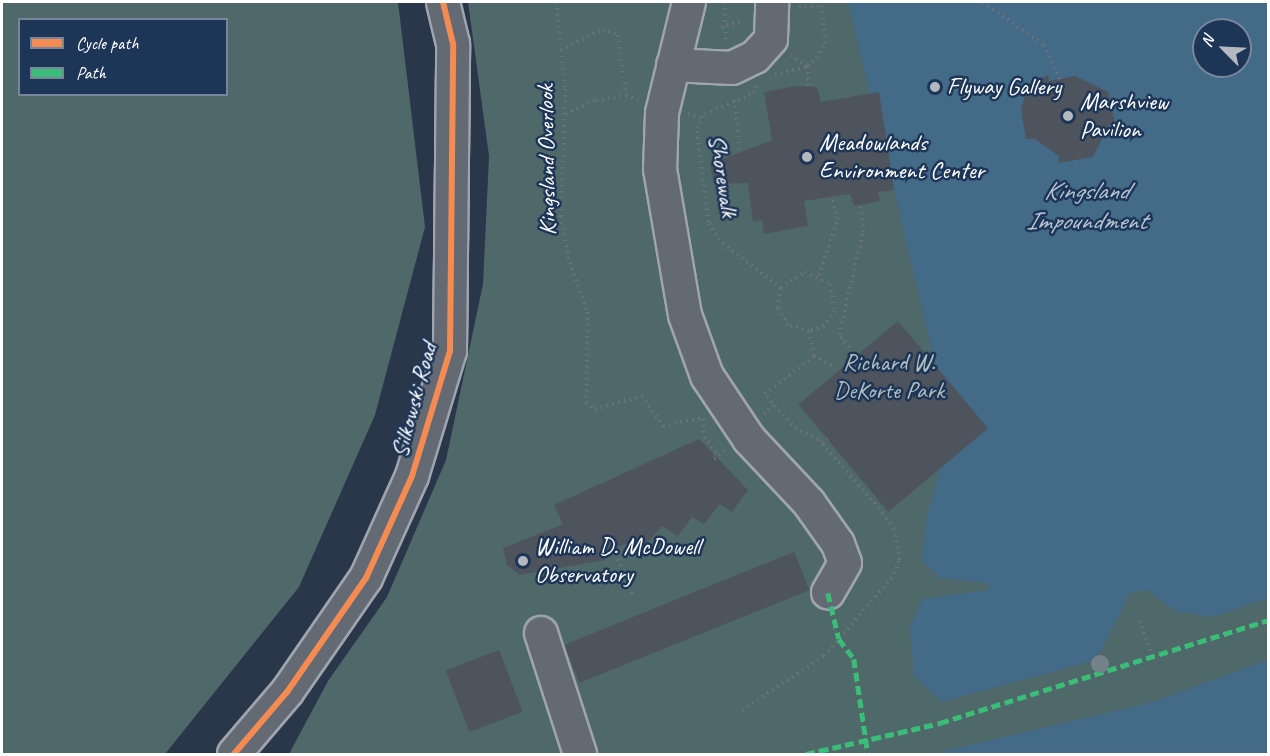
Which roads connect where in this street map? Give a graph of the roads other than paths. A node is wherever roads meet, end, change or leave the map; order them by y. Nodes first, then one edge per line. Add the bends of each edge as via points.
1 (443, 2) edge
2 (689, 2) edge
3 (772, 2) edge
4 (673, 65) junction
5 (828, 593) dead end
6 (541, 633) dead end
7 (234, 754) edge
8 (580, 754) edge

1 - 7 street, Silkowski Road via 453,44 450,351 412,476 366,578 287,692
2 - 4 street
3 - 4 street via 771,39 755,57 732,68
4 - 5 street via 663,107 661,179 685,315 707,376 749,439 809,503 838,544 845,563
6 - 8 street

